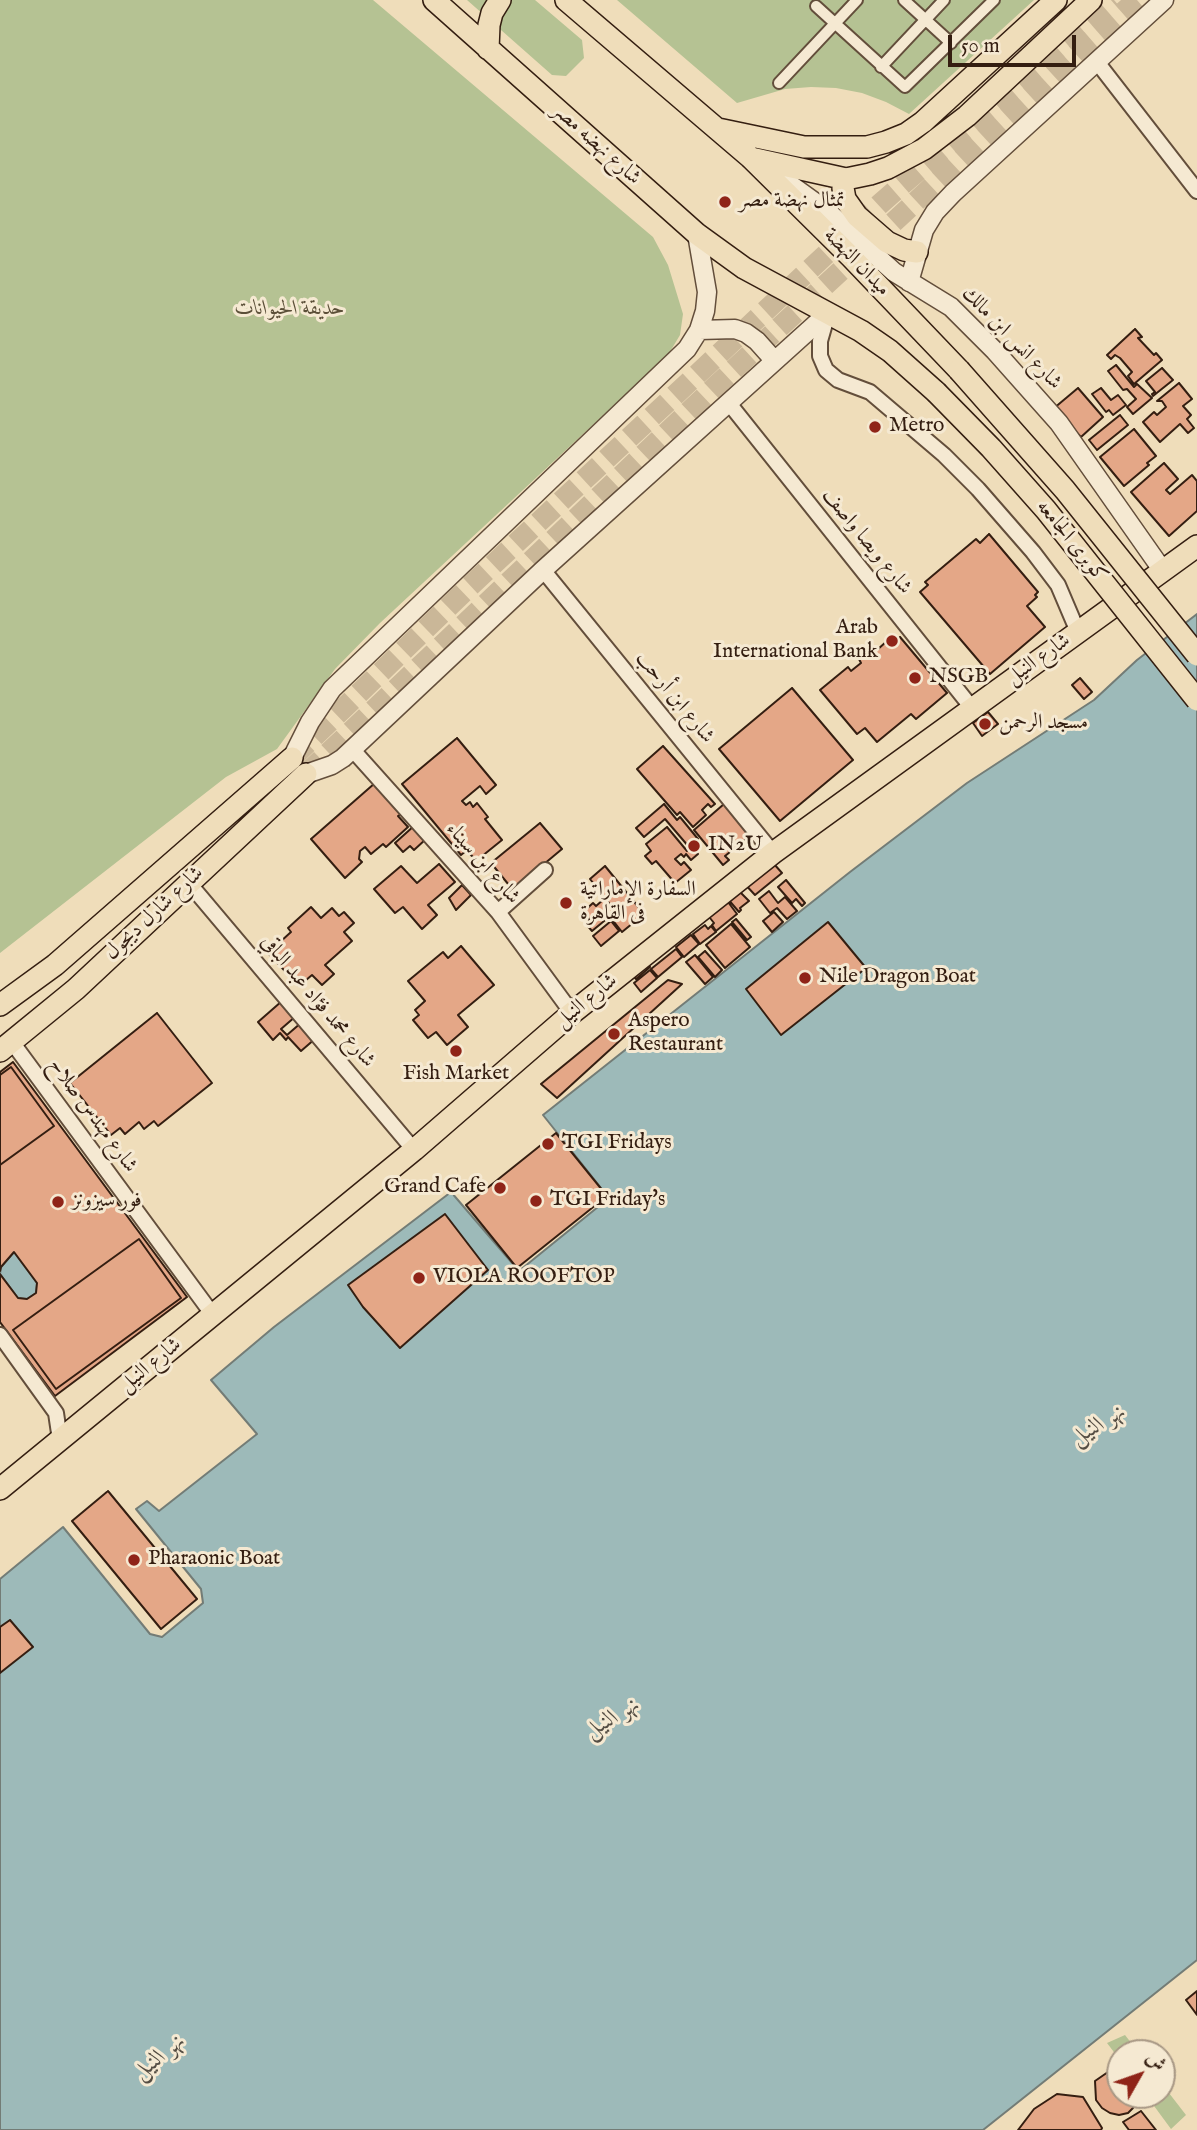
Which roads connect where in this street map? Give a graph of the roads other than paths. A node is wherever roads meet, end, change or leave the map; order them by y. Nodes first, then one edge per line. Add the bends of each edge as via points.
1 (434, 0) edge
2 (500, 0) edge
3 (566, 0) edge
4 (857, 0) edge
5 (904, 0) edge
6 (944, 0) edge
7 (994, 0) edge
8 (1056, 0) edge
9 (1091, 0) edge
10 (1164, 0) edge
11 (816, 6) dead end
12 (926, 20) junction
13 (835, 24) junction
14 (951, 43) junction
15 (488, 48) junction
16 (1097, 61) junction
17 (881, 67) junction
18 (779, 83) dead end
19 (717, 129) junction
20 (751, 158) junction
21 (846, 179) junction
22 (1197, 191) edge
23 (697, 234) junction
24 (917, 252) junction
25 (909, 282) junction
26 (828, 313) junction
27 (699, 330) junction
28 (774, 360) junction
29 (959, 370) joint
30 (728, 402) junction
31 (1197, 546) edge
32 (543, 570) junction
33 (1163, 571) junction
34 (1079, 632) junction
35 (1197, 655) edge
36 (1197, 700) edge
37 (972, 708) junction
38 (352, 749) junction
39 (292, 758) joint
40 (306, 774) joint
41 (773, 853) junction
42 (545, 870) dead end
43 (188, 882) junction
44 (498, 912) junction
45 (0, 1005) edge
46 (572, 1013) junction
47 (6, 1047) edge
48 (414, 1150) junction
49 (213, 1315) junction
50 (0, 1335) edge
51 (60, 1440) junction
52 (0, 1489) edge

1 - 15 main road, شارع نهضه مصر
2 - 15 main road via 488,25
3 - 19 main road
4 - 13 street
5 - 12 street
6 - 12 street
7 - 14 street
8 - 19 main road via 923,122 886,142 867,147 804,147
9 - 21 main road via 940,138 888,167
10 - 16 street
11 - 13 street
12 - 14 street
12 - 17 street
13 - 17 street
13 - 18 street
14 - 17 street via 907,87
15 - 23 main road, شارع نهضه مصر
16 - 22 street
16 - 24 street via 935,212
19 - 20 main road
20 - 21 main road
20 - 25 street, شارع انس ابن مالك via 804,192
20 - 29 main road, ميدان النهضة
21 - 24 main road via 845,200 857,216 887,242
23 - 26 main road, شارع نهضه مصر via 766,281
23 - 27 street via 707,292
24 - 25 street
25 - 33 street, شارع انس ابن مالك via 951,307 1028,386
26 - 28 street
26 - 34 street via 820,341 826,370 838,380 870,392 978,489 1058,585
26 - 36 main road, كوبرى الجامعه, bridge via 890,351 991,448
27 - 28 street via 746,333
27 - 39 street via 687,349 332,689
28 - 30 street
29 - 35 main road, كوبرى الجامعه, bridge via 1065,490
30 - 32 street
30 - 37 street, شارع ويصا واصف
31 - 33 main road, شارع النيل
32 - 38 street
32 - 41 street, شارع ابن أرحب
33 - 34 main road, شارع النيل
34 - 37 main road, شارع النيل
37 - 41 main road, شارع النيل
38 - 40 street via 332,765
38 - 44 street, شارع ابن سيناء
39 - 45 main road, شارع شارل ديجول via 55,965
40 - 43 main road, شارع شارل ديجول
41 - 46 main road, شارع النيل
42 - 44 street
43 - 47 main road, شارع شارل ديجول via 76,989
43 - 48 street, شارع محمد فؤاد عبد الباقي
44 - 46 street, شارع ابن سيناء
46 - 48 main road, شارع النيل
47 - 49 street, شارع مهندس صلاح
48 - 49 main road, شارع النيل
49 - 51 main road, شارع النيل
50 - 51 street via 56,1412
51 - 52 main road, شارع النيل

